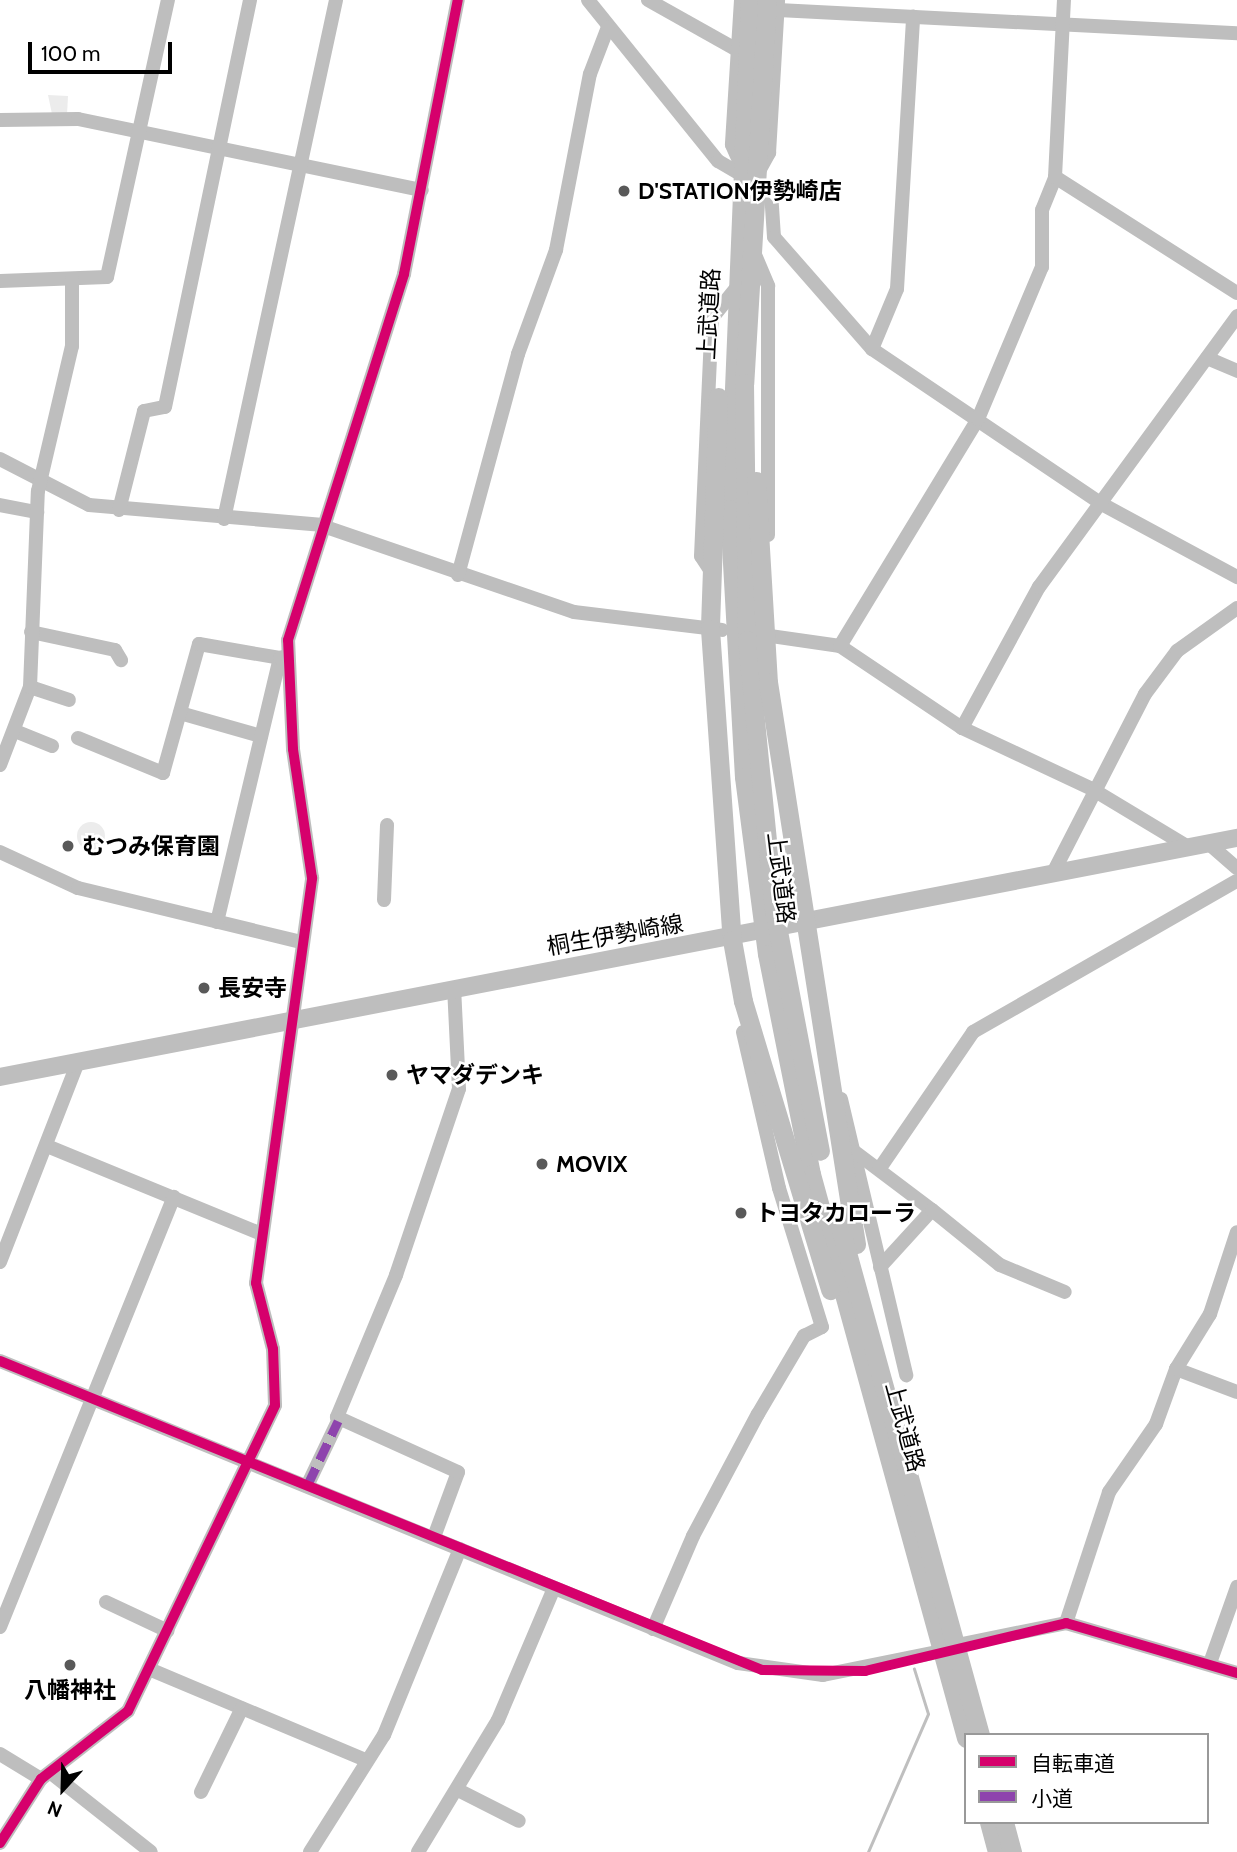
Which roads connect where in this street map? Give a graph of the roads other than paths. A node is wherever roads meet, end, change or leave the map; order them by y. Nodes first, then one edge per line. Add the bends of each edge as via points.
1 (169, 0) edge
2 (250, 0) edge
3 (335, 0) edge
4 (458, 0) edge
5 (588, 0) edge
6 (648, 0) edge
7 (741, 0) edge
8 (750, 0) edge
9 (1064, 0) edge
10 (773, 14) edge
11 (913, 16) junction
12 (1063, 24) junction
13 (608, 27) junction
14 (1237, 33) edge
15 (737, 50) junction
16 (0, 120) edge
17 (141, 130) junction
18 (218, 147) junction
19 (298, 166) junction
20 (749, 173) junction
21 (1055, 177) junction
22 (422, 190) junction
23 (753, 249) junction
24 (72, 279) junction
25 (0, 281) edge
26 (735, 290) junction
27 (1237, 293) edge
28 (1237, 316) edge
29 (748, 319) junction
30 (872, 349) junction
31 (731, 354) junction
32 (1207, 358) junction
33 (1237, 371) edge
34 (978, 419) junction
35 (0, 459) edge
36 (40, 482) junction
37 (1100, 503) junction
38 (0, 505) edge
39 (119, 510) junction
40 (37, 512) junction
41 (224, 519) junction
42 (320, 525) junction
43 (712, 573) junction
44 (458, 575) junction
45 (1237, 577) edge
46 (760, 596) junction
47 (1237, 608) edge
48 (716, 629) junction
49 (31, 632) junction
50 (760, 634) junction
51 (840, 646) junction
52 (284, 657) junction
53 (121, 660) dead end
54 (30, 687) junction
55 (69, 699) dead end
56 (180, 713) junction
57 (962, 728) junction
58 (15, 731) junction
59 (261, 736) junction
60 (78, 738) dead end
61 (52, 746) dead end
62 (0, 765) edge
63 (1092, 789) junction
64 (387, 825) dead end
65 (1237, 838) edge
66 (1208, 843) junction
67 (1188, 847) junction
68 (0, 852) edge
69 (1237, 868) edge
70 (1053, 873) junction
71 (1237, 881) edge
72 (384, 900) dead end
73 (767, 911) junction
74 (217, 922) junction
75 (806, 926) junction
76 (733, 940) junction
77 (302, 942) junction
78 (809, 967) junction
79 (454, 988) junction
80 (743, 1001) junction
81 (290, 1019) junction
82 (77, 1064) junction
83 (0, 1077) edge
84 (47, 1146) junction
85 (855, 1152) junction
86 (880, 1168) junction
87 (174, 1197) junction
88 (932, 1210) junction
89 (1237, 1232) edge
90 (260, 1233) junction
91 (0, 1262) edge
92 (880, 1267) junction
93 (1065, 1292) dead end
94 (0, 1361) edge
95 (1176, 1369) junction
96 (906, 1375) dead end
97 (1237, 1392) edge
98 (93, 1399) junction
99 (338, 1421) junction
100 (891, 1443) junction
101 (250, 1459) junction
102 (308, 1484) junction
103 (433, 1537) junction
104 (460, 1549) junction
105 (1237, 1587) edge
106 (554, 1588) junction
107 (106, 1602) dead end
108 (1066, 1623) junction
109 (0, 1627) edge
110 (653, 1629) junction
111 (167, 1631) junction
112 (962, 1644) dead end
113 (932, 1653) dead end
114 (1210, 1663) junction
115 (149, 1669) junction
116 (1237, 1673) edge
117 (242, 1708) junction
118 (965, 1733) edge
119 (979, 1733) edge
120 (0, 1754) edge
121 (363, 1759) junction
122 (46, 1776) junction
123 (458, 1790) junction
124 (201, 1792) dead end
125 (519, 1821) dead end
126 (990, 1824) edge
127 (1005, 1824) edge
128 (0, 1843) edge
129 (137, 1847) edge
130 (151, 1852) edge
131 (310, 1852) edge
132 (418, 1852) edge
133 (998, 1852) edge
134 (1012, 1852) edge

1 - 17 street
2 - 18 street
3 - 19 street
4 - 22 street
5 - 13 street
6 - 15 street
7 - 15 street
8 - 20 highway, 上武道路
9 - 12 street
10 - 11 street
10 - 20 highway, 上武道路
11 - 12 street
11 - 30 street via 897,289
12 - 14 street
12 - 21 street
13 - 20 street via 718,161
13 - 44 street via 590,74 556,250 519,354
15 - 20 street via 732,145
16 - 17 street via 78,119
17 - 18 street
17 - 24 street via 107,277
18 - 19 street
18 - 39 street via 165,407 144,411
19 - 22 street
19 - 41 street
20 - 23 highway, 上武道路
20 - 26 highway, 上武道路
20 - 30 street via 771,192 774,237
21 - 27 street
21 - 34 street via 1042,210 1045,258
22 - 42 street via 404,274
23 - 29 highway, 上武道路
23 - 46 street via 768,286 769,578
24 - 25 street
24 - 36 street via 72,346
26 - 31 highway, 上武道路
26 - 43 street via 712,318 701,556
28 - 32 street
29 - 46 highway
29 - 73 highway, 上武道路 via 747,640
30 - 34 street
31 - 43 highway via 719,376
31 - 73 highway, 上武道路 via 733,643
32 - 33 street
32 - 37 street
34 - 37 street
34 - 51 street
35 - 36 street
36 - 39 street via 82,503
36 - 40 street
37 - 45 street
37 - 57 street via 1014,627
38 - 40 street
39 - 41 street
40 - 49 street
41 - 42 street
42 - 44 street
42 - 52 street
43 - 48 highway
44 - 48 street via 574,611
46 - 50 highway
47 - 63 street via 1164,667
48 - 76 highway
49 - 53 street via 115,650
49 - 54 street
50 - 51 street
50 - 75 highway
51 - 57 street
52 - 56 street via 203,641
52 - 59 street
52 - 77 street via 312,878
54 - 55 street
54 - 58 street
56 - 59 street
56 - 60 street via 163,773
57 - 63 street
58 - 61 street
58 - 62 street
59 - 74 street
63 - 67 street
63 - 70 street
64 - 72 street
65 - 66 main road, 桐生伊勢崎線
66 - 67 main road, 桐生伊勢崎線
66 - 69 street
67 - 70 main road, 桐生伊勢崎線
68 - 74 street via 78,888
70 - 75 main road, 桐生伊勢崎線
71 - 86 street via 974,1031
73 - 100 highway, 上武道路 via 811,1174
74 - 77 street
75 - 76 main road, 桐生伊勢崎線
75 - 78 highway
76 - 79 main road, 桐生伊勢崎線
76 - 80 highway
77 - 81 street
78 - 85 street via 823,977
78 - 100 highway via 839,1167
79 - 81 main road, 桐生伊勢崎線
79 - 99 street via 458,1089
80 - 100 highway via 823,1268
80 - 110 street via 741,1022 779,1188 822,1327 804,1336 758,1414 693,1536
81 - 82 main road, 桐生伊勢崎線
81 - 90 street
82 - 83 main road, 桐生伊勢崎線
82 - 84 street
84 - 87 street
84 - 91 street
85 - 86 street
85 - 92 street
86 - 88 street
87 - 90 street
87 - 98 street
88 - 92 street
88 - 93 street via 1000,1265
89 - 95 street via 1210,1314
90 - 101 street via 256,1283 277,1394
92 - 96 street
94 - 98 street
95 - 97 street
95 - 108 street via 1151,1433 1109,1492
98 - 101 street
98 - 109 street
99 - 102 street
99 - 103 street via 460,1475
100 - 118 highway, 上武道路
100 - 119 highway, 上武道路
101 - 102 street
101 - 111 street
102 - 103 street
103 - 104 street
104 - 106 street
104 - 121 street via 384,1735
105 - 114 street
106 - 110 street
106 - 123 street via 498,1720
107 - 111 street
108 - 112 street
108 - 114 street
110 - 113 street via 787,1674 865,1671
111 - 115 street
114 - 116 street
115 - 117 street
115 - 122 street via 128,1711
117 - 121 street
117 - 124 street
120 - 122 street
121 - 131 street
122 - 128 street
122 - 129 street
123 - 125 street
123 - 132 street
126 - 133 highway
127 - 134 highway
129 - 130 street

